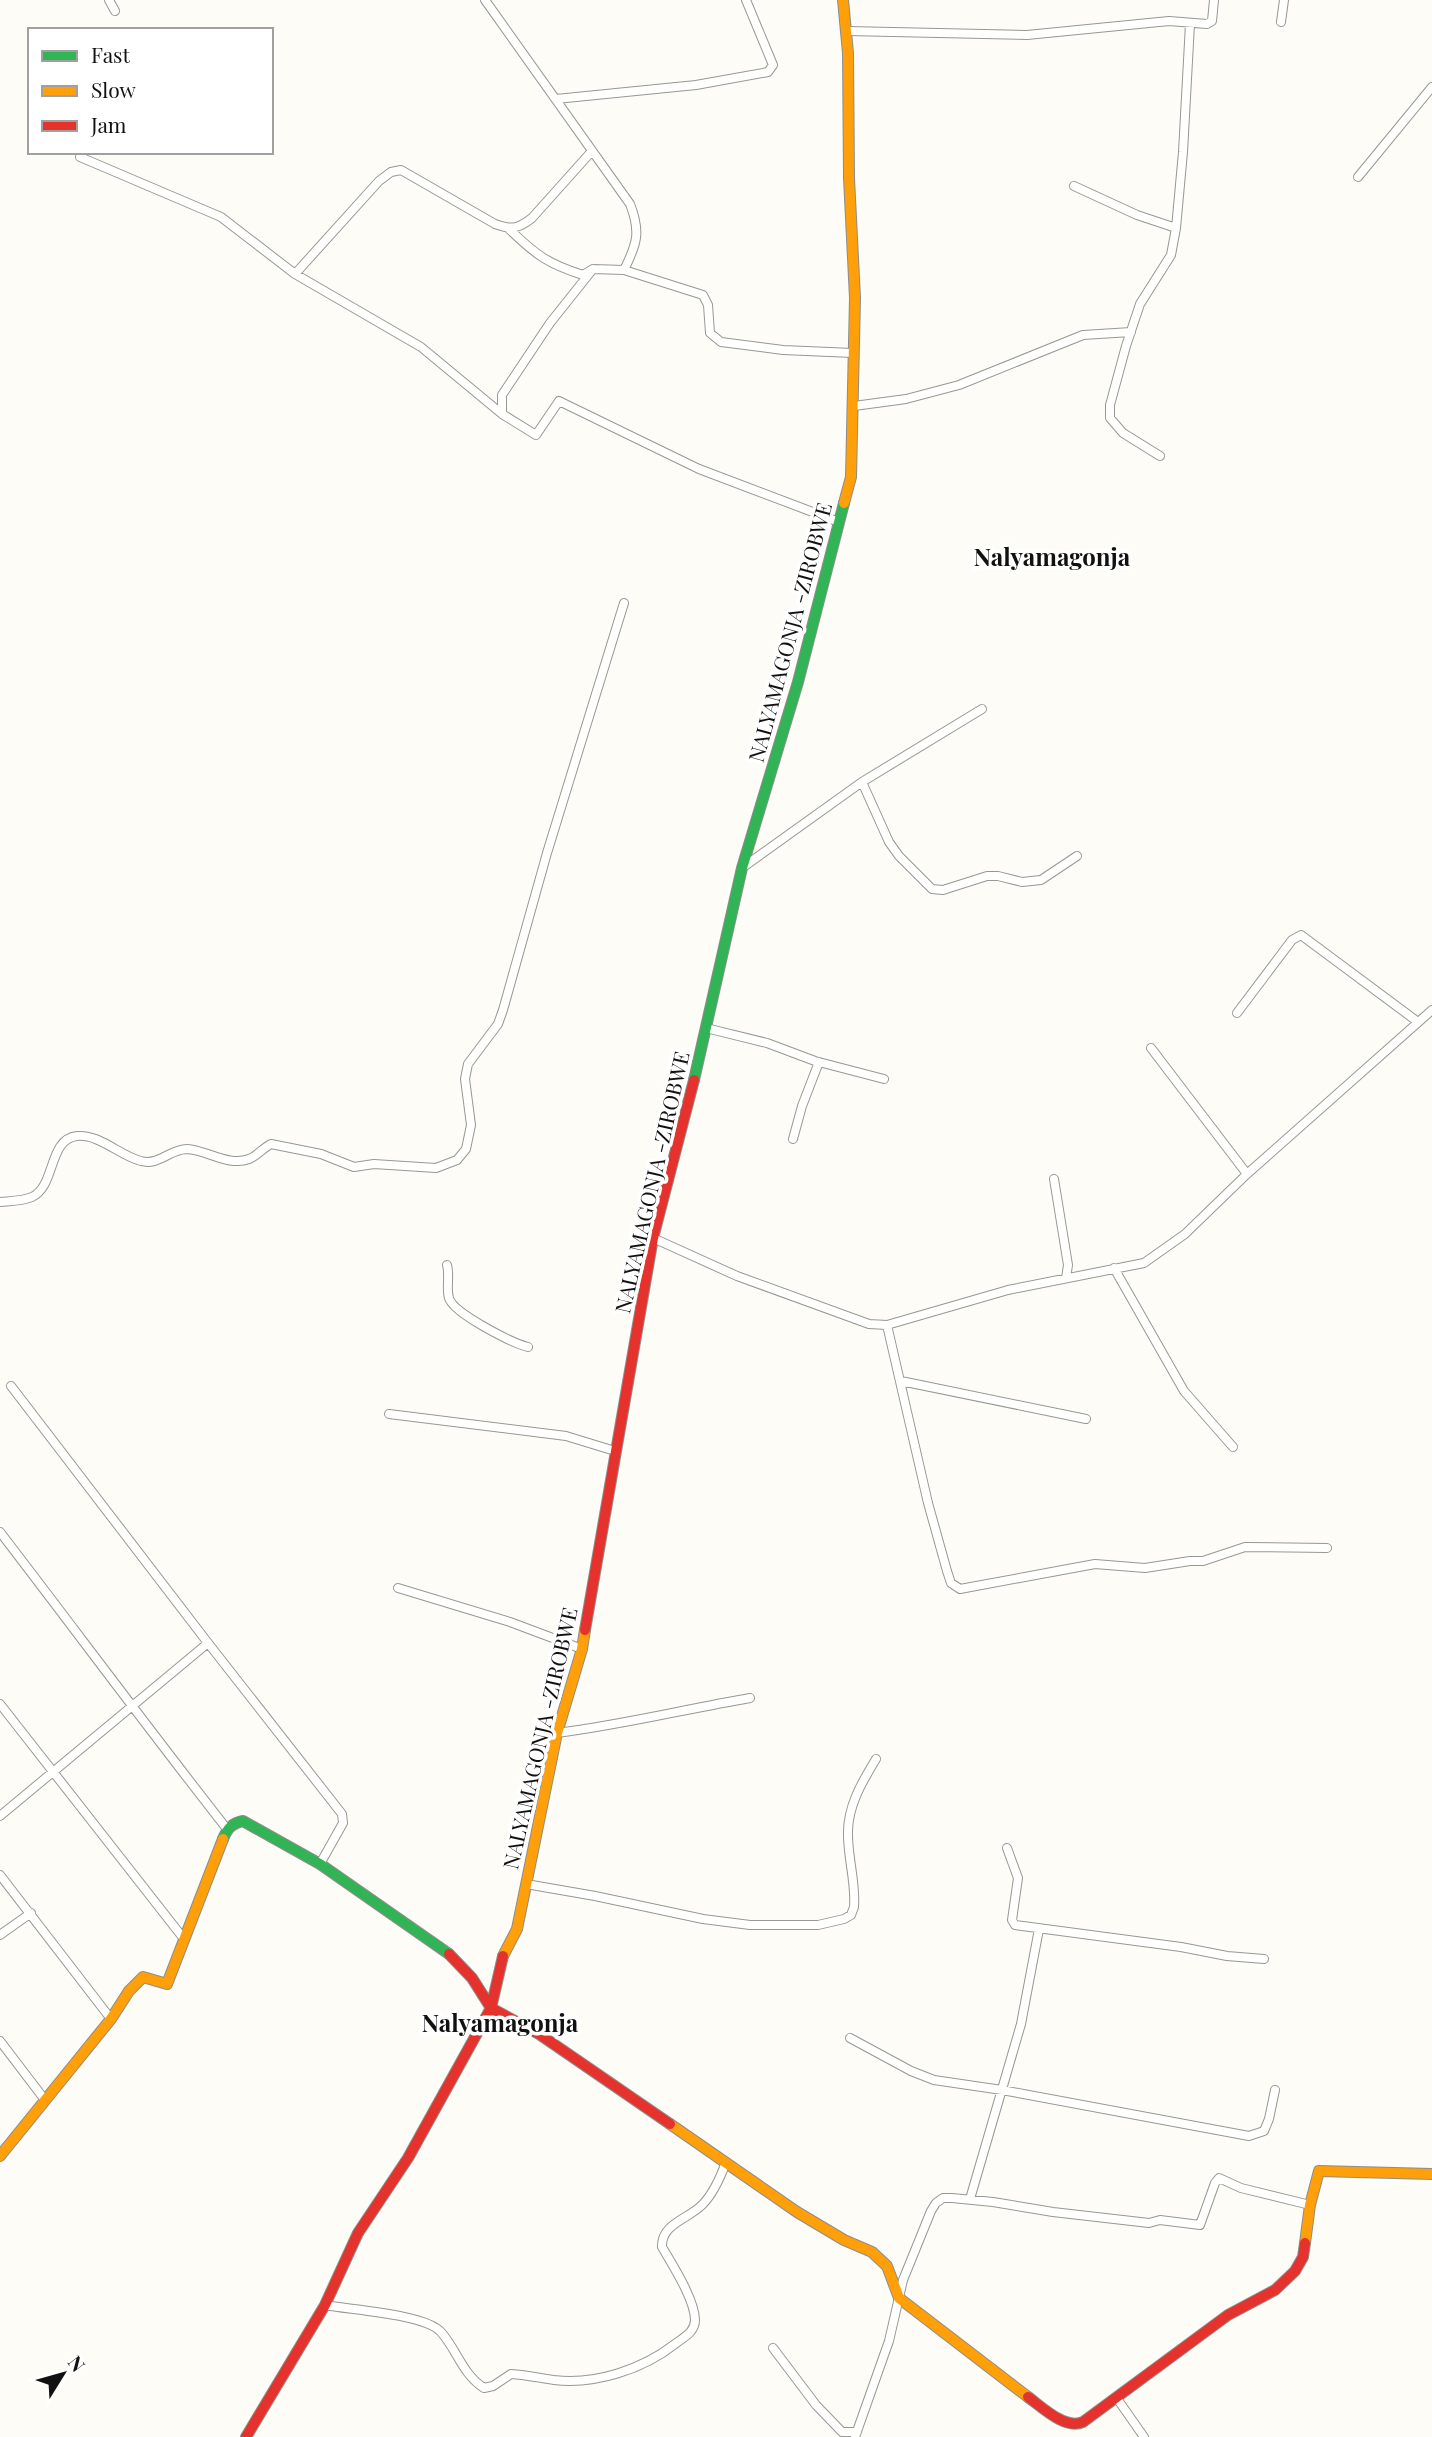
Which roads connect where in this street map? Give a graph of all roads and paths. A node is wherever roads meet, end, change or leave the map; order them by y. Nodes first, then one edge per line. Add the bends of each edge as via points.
1 (109, 0) edge
2 (485, 0) edge
3 (746, 0) edge
4 (843, 0) edge
5 (1214, 0) edge
6 (1284, 0) edge
7 (115, 11) dead end
8 (1281, 22) dead end
9 (1190, 24) junction
10 (847, 31) junction
11 (1432, 87) edge
12 (556, 99) junction
13 (592, 151) junction
14 (80, 157) dead end
15 (1358, 177) dead end
16 (1074, 186) dead end
17 (1176, 228) junction
18 (509, 229) junction
19 (593, 269) junction
20 (624, 270) junction
21 (295, 274) junction
22 (1131, 332) junction
23 (853, 353) junction
24 (854, 406) junction
25 (502, 414) junction
26 (1160, 456) dead end
27 (839, 522) junction
28 (624, 603) dead end
29 (982, 709) dead end
30 (862, 782) junction
31 (1077, 856) dead end
32 (742, 868) junction
33 (1432, 1010) edge
34 (1237, 1013) dead end
35 (1418, 1022) junction
36 (706, 1028) junction
37 (1151, 1048) dead end
38 (819, 1062) junction
39 (884, 1079) dead end
40 (793, 1139) dead end
41 (1247, 1174) junction
42 (1054, 1179) dead end
43 (0, 1202) edge
44 (653, 1238) junction
45 (447, 1265) dead end
46 (1114, 1268) junction
47 (1066, 1278) junction
48 (887, 1325) junction
49 (527, 1347) dead end
50 (901, 1381) junction
51 (11, 1386) dead end
52 (389, 1414) dead end
53 (1086, 1419) dead end
54 (1233, 1447) dead end
55 (615, 1451) junction
56 (0, 1532) edge
57 (1327, 1548) dead end
58 (398, 1588) dead end
59 (208, 1643) junction
60 (582, 1649) junction
61 (750, 1698) dead end
62 (0, 1704) edge
63 (132, 1708) junction
64 (557, 1733) junction
65 (876, 1759) dead end
66 (52, 1772) junction
67 (0, 1816) edge
68 (227, 1829) junction
69 (1007, 1848) dead end
70 (320, 1864) junction
71 (0, 1875) edge
72 (526, 1884) junction
73 (31, 1913) junction
74 (1039, 1929) junction
75 (0, 1935) edge
76 (184, 1939) junction
77 (1264, 1959) dead end
78 (491, 2008) junction
79 (111, 2019) junction
80 (850, 2038) dead end
81 (0, 2041) edge
82 (1002, 2090) junction
83 (1275, 2090) dead end
84 (45, 2100) junction
85 (0, 2156) edge
86 (726, 2162) junction
87 (1432, 2174) edge
88 (970, 2199) junction
89 (1310, 2205) junction
90 (899, 2298) junction
91 (325, 2305) junction
92 (773, 2348) dead end
93 (1116, 2397) junction
94 (856, 2435) edge
95 (246, 2437) edge
96 (1144, 2437) edge

1 - 7 street
2 - 12 street
3 - 12 street via 773,65 768,72 696,85
4 - 10 street, NALYAMAGONJA -ZIROBWE
5 - 9 street via 1210,22
6 - 8 street
9 - 10 street via 1168,20 1027,35
9 - 17 street
10 - 23 street, NALYAMAGONJA -ZIROBWE
11 - 15 street
12 - 13 street
13 - 18 street via 532,218
13 - 20 street via 630,204 637,222 637,240
14 - 21 street via 221,218
16 - 17 street
17 - 22 street via 1171,255 1140,304
18 - 19 street via 549,263 583,275
18 - 21 street via 401,170 391,172
19 - 20 street
19 - 25 street via 502,395
20 - 23 street via 703,295 710,333 721,342
21 - 25 street via 421,347
22 - 24 street via 1083,335 959,385
22 - 26 street via 1110,418 1123,433
23 - 24 street, NALYAMAGONJA -ZIROBWE
24 - 27 street, NALYAMAGONJA -ZIROBWE via 851,477
25 - 27 street via 536,435 559,401 699,469
27 - 32 street, NALYAMAGONJA -ZIROBWE via 798,682
28 - 43 street via 503,1010 468,1064 465,1079 471,1125 466,1149 457,1160 436,1168 354,1167 321,1154 271,1144 251,1159 221,1158 185,1149 154,1162 74,1136 56,1153 44,1189 31,1198
29 - 30 street
30 - 31 street via 889,842 932,889 943,890 987,876 1041,880
30 - 32 street
32 - 36 street, NALYAMAGONJA -ZIROBWE
33 - 35 street
34 - 35 street via 1292,940 1301,935
35 - 41 street
36 - 38 street
36 - 44 street, NALYAMAGONJA -ZIROBWE
37 - 41 street
38 - 39 street
38 - 40 street
41 - 46 street via 1164,1249 1144,1263
42 - 47 street via 1068,1265
44 - 48 street via 792,1297 869,1324
44 - 55 street, NALYAMAGONJA -ZIROBWE
45 - 49 street via 448,1297 455,1308
46 - 47 street
46 - 54 street via 1184,1391
47 - 48 street
48 - 50 street
50 - 53 street
50 - 57 street via 947,1572 951,1583 960,1589 1095,1564 1145,1567 1203,1561 1245,1547
51 - 59 street
52 - 55 street via 566,1436
55 - 60 street, NALYAMAGONJA -ZIROBWE
56 - 63 street
58 - 60 street
59 - 63 street
59 - 70 street via 342,1814 343,1823
60 - 64 street, NALYAMAGONJA -ZIROBWE
61 - 64 street
62 - 66 street
63 - 66 street
63 - 68 street
64 - 72 street, NALYAMAGONJA -ZIROBWE
65 - 72 street via 851,1810 848,1835 855,1896 851,1915 844,1919 818,1925 729,1923
66 - 67 street
66 - 76 street
68 - 70 street via 237,1822 250,1823
68 - 76 street
69 - 74 street via 1018,1878 1013,1923
70 - 78 street via 447,1952 472,1978
71 - 73 street
72 - 78 street, NALYAMAGONJA -ZIROBWE via 517,1929 502,1958
73 - 75 street
73 - 79 street
74 - 77 street
74 - 82 street via 1021,2024
76 - 79 street via 166,1984 142,1977
78 - 86 street via 539,2034
78 - 91 street, NALYAMAGONJA -ZIROBWE via 408,2158 358,2233
79 - 84 street
80 - 82 street via 934,2080
81 - 84 street
82 - 83 street via 1250,2136 1264,2131
82 - 88 street
84 - 85 street
86 - 90 street via 797,2212 872,2252 887,2266
86 - 91 street via 703,2204 662,2238 694,2310 692,2330 634,2367 599,2378 556,2380 511,2374 484,2388 474,2382 439,2330 424,2320
87 - 89 street via 1319,2171
88 - 89 street via 1066,2214 1200,2225 1219,2178
88 - 90 street via 943,2198 936,2203
89 - 93 street via 1303,2257 1276,2290 1227,2315
90 - 93 street via 1067,2423 1083,2422
90 - 94 street
91 - 95 street, NALYAMAGONJA -ZIROBWE
92 - 94 street via 816,2406 842,2432
93 - 96 street

